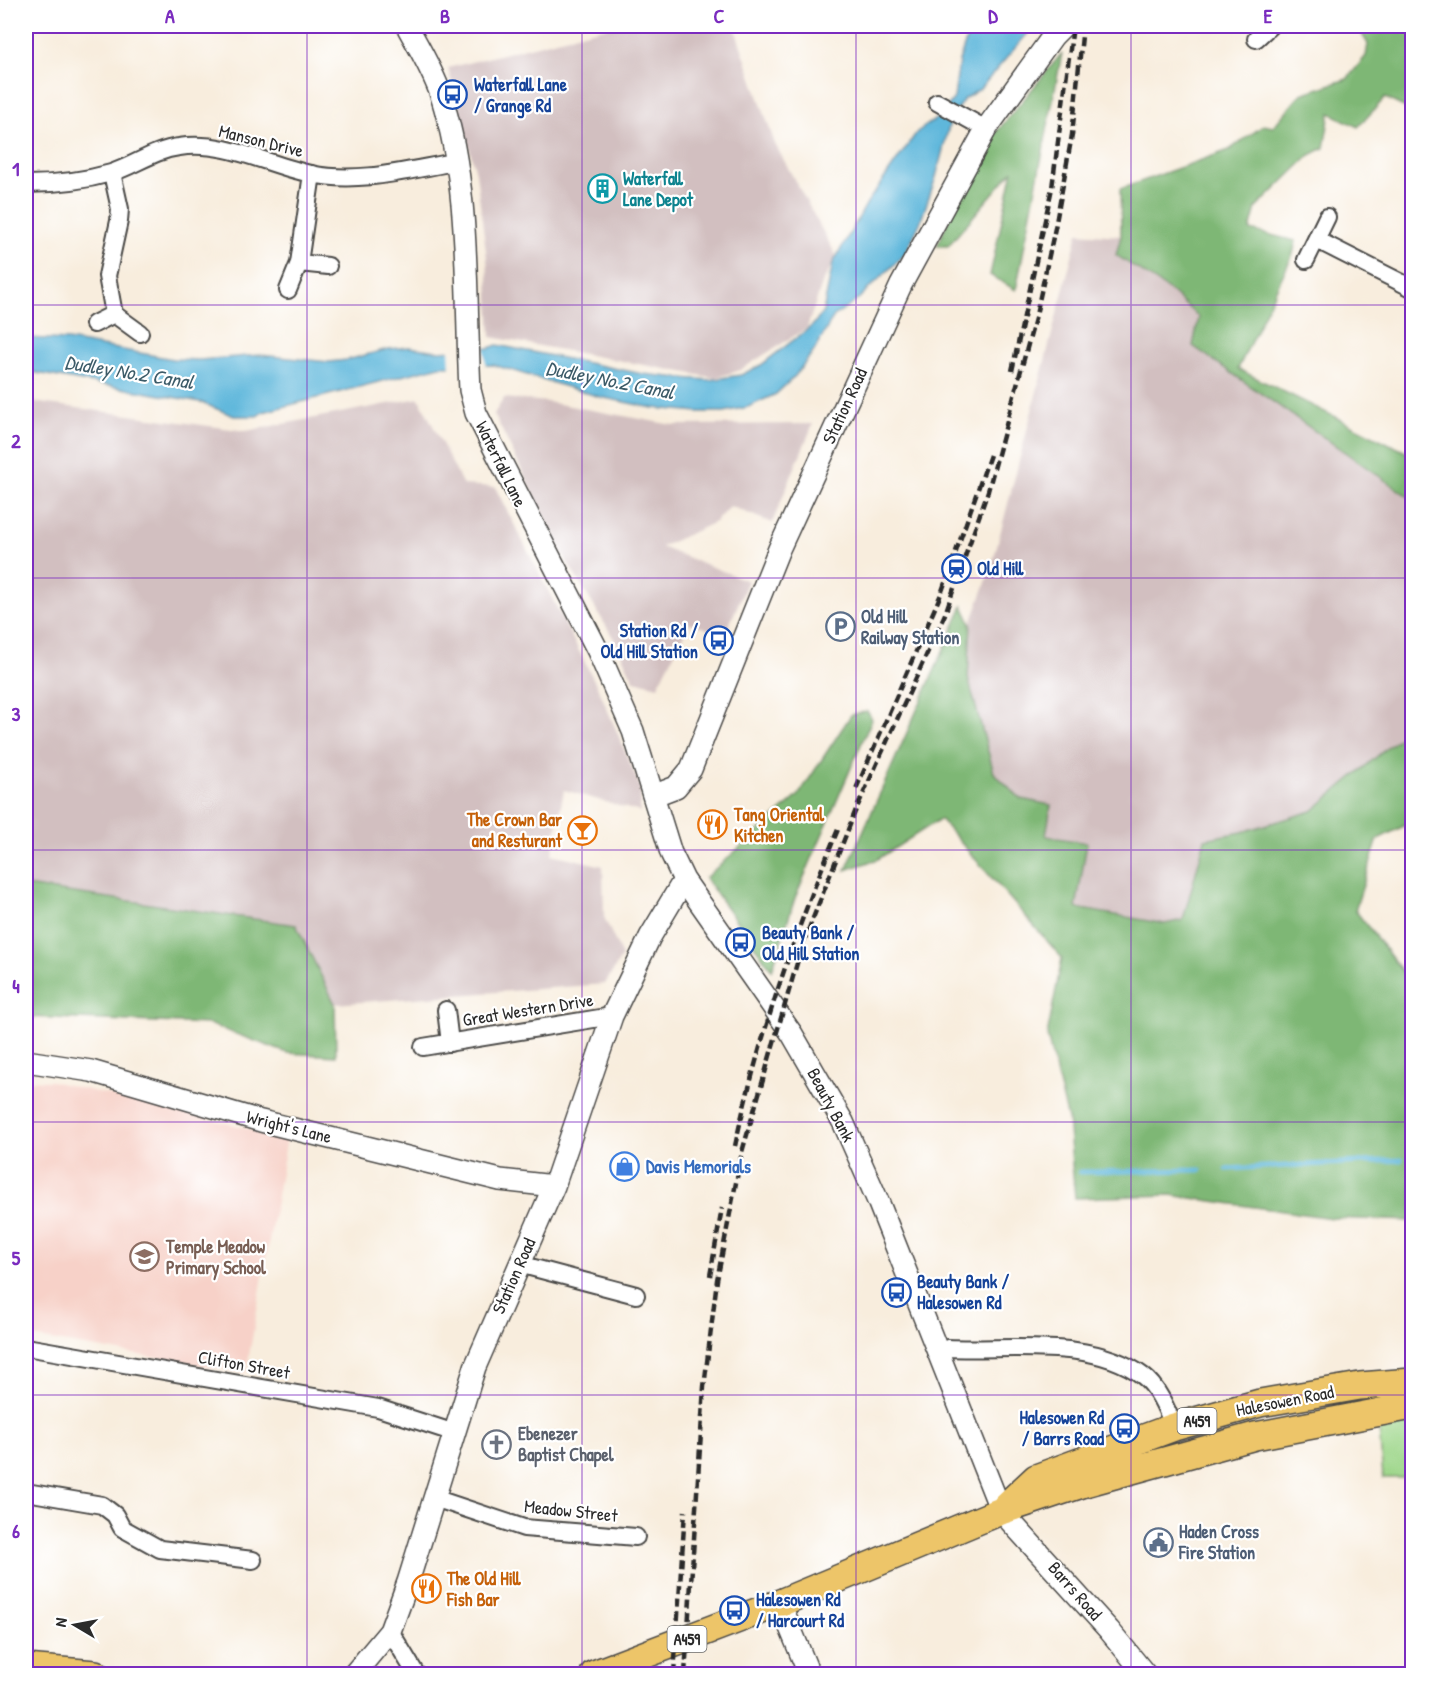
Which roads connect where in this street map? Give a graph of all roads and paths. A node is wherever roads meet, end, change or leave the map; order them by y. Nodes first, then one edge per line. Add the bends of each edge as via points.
1 (407, 26) edge
2 (1064, 26) edge
3 (1270, 26) edge
4 (1257, 39) dead end
5 (937, 102) dead end
6 (978, 126) junction
7 (455, 162) junction
8 (112, 173) junction
9 (312, 174) junction
10 (26, 184) edge
11 (1327, 217) dead end
12 (1317, 240) junction
13 (1306, 260) dead end
14 (299, 263) junction
15 (328, 266) dead end
16 (1413, 288) edge
17 (288, 290) dead end
18 (114, 314) junction
19 (94, 324) dead end
20 (140, 333) dead end
21 (655, 795) junction
22 (684, 880) junction
23 (446, 1010) dead end
24 (612, 1016) junction
25 (450, 1042) junction
26 (423, 1047) dead end
27 (26, 1061) edge
28 (554, 1186) junction
29 (519, 1264) junction
30 (636, 1295) dead end
31 (26, 1347) edge
32 (936, 1352) junction
33 (1413, 1382) edge
34 (1413, 1406) edge
35 (1174, 1427) junction
36 (452, 1432) junction
37 (26, 1492) edge
38 (434, 1498) junction
39 (1000, 1511) junction
40 (636, 1537) dead end
41 (254, 1560) dead end
42 (780, 1603) junction
43 (390, 1631) junction
44 (26, 1668) edge
45 (95, 1674) edge
46 (354, 1674) edge
47 (416, 1674) edge
48 (594, 1674) edge
49 (809, 1674) edge
50 (1145, 1674) edge

1 - 7 street, Waterfall Lane via 441,94
2 - 6 street, Station Road
3 - 4 street
5 - 6 street
6 - 21 street, Station Road via 779,549 691,769 676,787
7 - 9 street, Manson Drive via 355,179
7 - 21 street, Waterfall Lane via 463,210 470,390 481,426 598,651 633,731
8 - 9 street, Manson Drive via 179,147 244,153
8 - 10 street, Manson Drive via 62,183
8 - 18 street via 120,209 106,276
9 - 14 street
11 - 12 street
12 - 13 street
12 - 16 street
14 - 15 street
14 - 17 street
18 - 19 street
18 - 20 street
21 - 22 street, Waterfall Lane via 671,853
22 - 24 street, Station Road via 650,937
22 - 32 street, Beauty Bank via 792,1034 843,1122
23 - 25 street, Great Western Drive
24 - 25 street, Great Western Drive
24 - 28 street, Station Road
25 - 26 street, Great Western Drive
27 - 28 street, Wright's Lane via 91,1071 261,1121 500,1180
28 - 29 street, Station Road
29 - 30 street
29 - 36 street, Station Road via 474,1366
31 - 36 street, Clifton Street via 378,1408
32 - 35 street via 948,1348 1067,1349 1112,1361 1143,1376 1159,1394
32 - 39 street, Beauty Bank
33 - 35 main road, Halesowen Road / A459 via 1360,1386 1260,1403
34 - 39 main road, Halesowen Road / A459 via 1255,1436 1084,1483
35 - 39 main road, Halesowen Road / A459 via 1036,1478
36 - 38 street, Station Road
37 - 41 street via 102,1505 115,1515 122,1528 160,1549
38 - 40 street, Meadow Street via 524,1528
38 - 43 street, Station Road
39 - 42 main road, Halesowen Road / A459
39 - 50 street, Barrs Road
42 - 48 main road, Halesowen Road / A459
42 - 49 street
43 - 46 street, Station Road
43 - 47 street
44 - 45 main road

